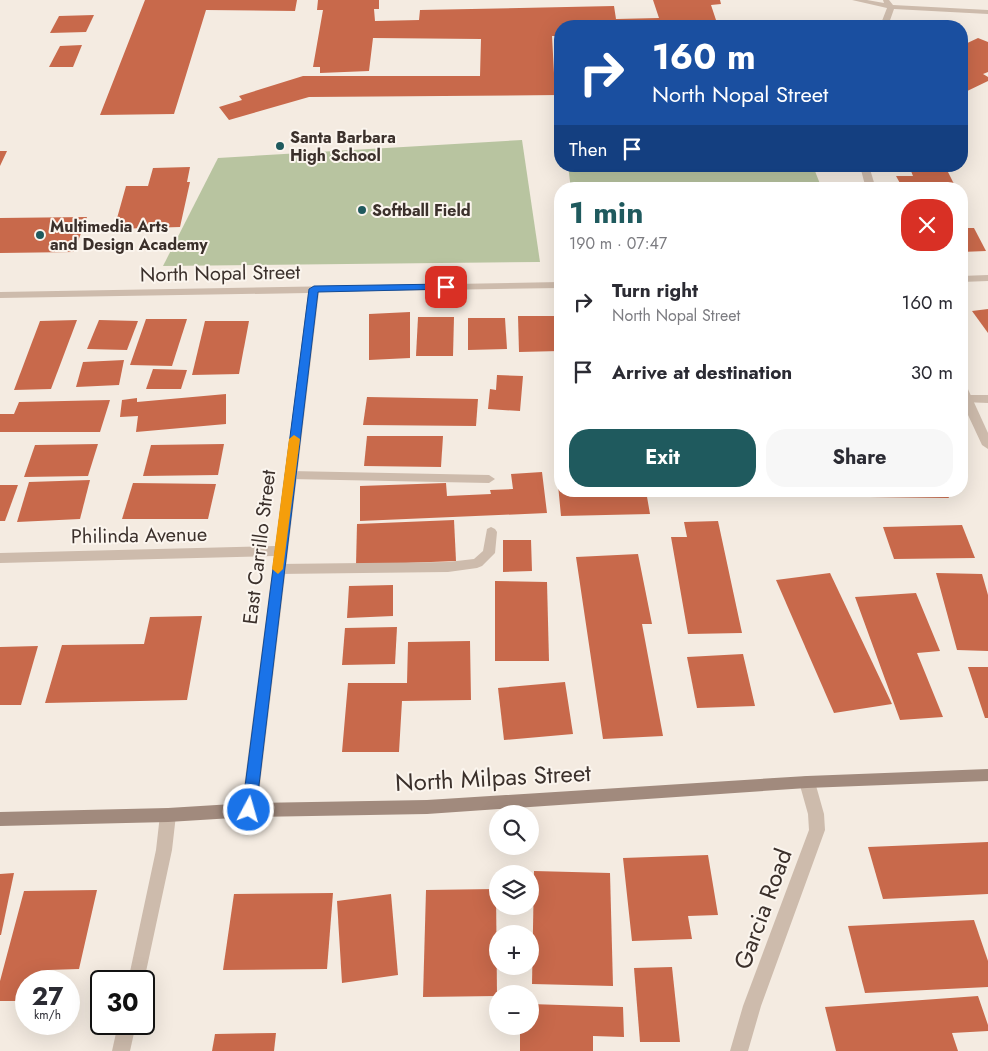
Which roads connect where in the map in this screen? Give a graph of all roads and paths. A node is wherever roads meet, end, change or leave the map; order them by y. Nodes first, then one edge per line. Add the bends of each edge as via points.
1 (856, 0) edge
2 (886, 0) edge
3 (891, 7) junction
4 (988, 12) edge
5 (886, 20) edge
6 (988, 278) edge
7 (968, 279) edge
8 (554, 285) edge
9 (314, 289) junction
10 (0, 295) edge
11 (988, 399) edge
12 (968, 400) edge
13 (968, 402) edge
14 (988, 445) edge
15 (290, 475) junction
16 (489, 479) dead end
17 (491, 532) dead end
18 (280, 551) junction
19 (0, 558) edge
20 (278, 569) junction
21 (988, 775) edge
22 (806, 782) junction
23 (249, 810) junction
24 (168, 815) junction
25 (0, 819) edge
26 (138, 970) edge
27 (125, 1035) edge
28 (121, 1051) edge
29 (739, 1051) edge

1 - 3 street
2 - 3 street
3 - 4 street
3 - 5 street
6 - 7 street
8 - 9 street, North Nopal Street
9 - 10 street, North Nopal Street
9 - 15 street, East Carrillo Street
11 - 12 street
13 - 14 street
15 - 16 street
15 - 18 street, East Carrillo Street
17 - 20 street via 489,554 477,563 448,567
18 - 19 street, Philinda Avenue
18 - 20 street, East Carrillo Street
20 - 23 street, East Carrillo Street
21 - 22 main road, North Milpas Street
22 - 23 main road, North Milpas Street via 427,808
22 - 29 street, Garcia Road via 816,814 817,830 752,1006
23 - 24 main road, North Milpas Street
24 - 25 main road, North Milpas Street
24 - 26 street via 164,850
27 - 28 street

